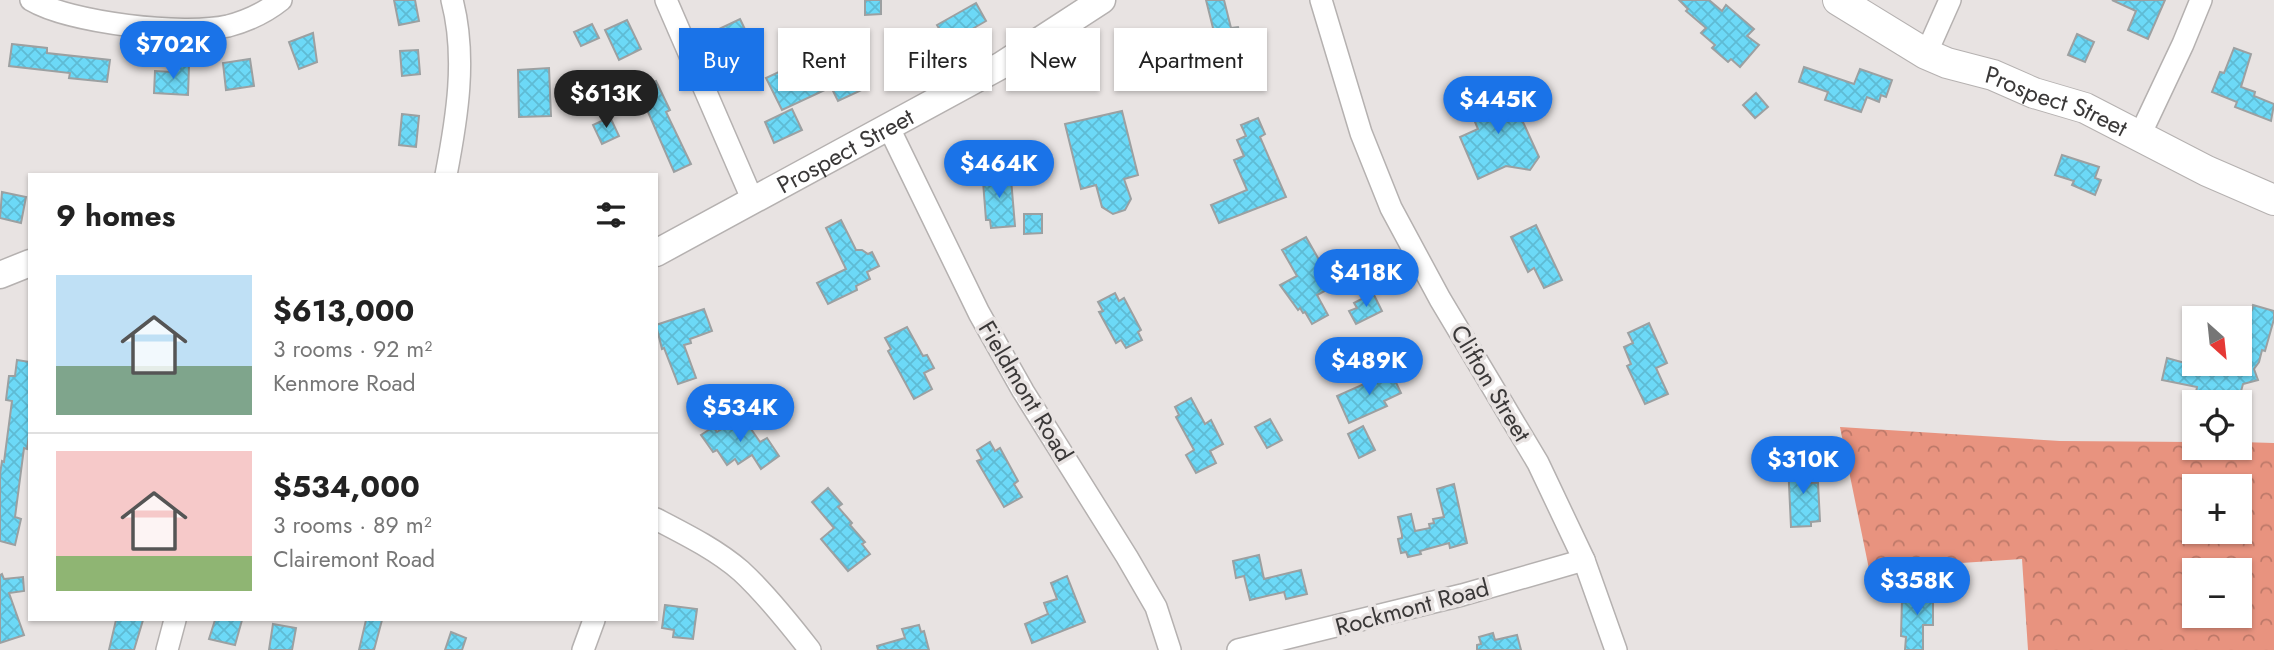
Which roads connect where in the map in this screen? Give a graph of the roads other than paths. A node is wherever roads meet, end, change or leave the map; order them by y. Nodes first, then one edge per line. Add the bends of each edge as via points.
1 (31, 0) edge
2 (281, 0) edge
3 (452, 0) edge
4 (666, 0) edge
5 (1102, 0) edge
6 (1321, 0) edge
7 (1838, 0) edge
8 (1950, 0) edge
9 (2201, 0) edge
10 (90, 9) edge
11 (1926, 54) junction
12 (889, 128) junction
13 (2140, 135) junction
14 (446, 173) edge
15 (2274, 200) edge
16 (753, 201) junction
17 (658, 252) edge
18 (28, 264) edge
19 (0, 275) edge
20 (658, 520) edge
21 (1584, 560) junction
22 (175, 621) edge
23 (594, 621) edge
24 (167, 650) edge
25 (583, 650) edge
26 (810, 650) edge
27 (1170, 650) edge
28 (1238, 650) edge
29 (1616, 650) edge

1 - 10 street via 41,6
2 - 10 street via 228,26 183,31 133,26
3 - 14 street via 459,71 457,119
4 - 16 street
5 - 12 street, Prospect Street via 1011,60
6 - 21 street, Clifton Street via 1360,133 1391,208 1538,463
7 - 11 main road, Prospect Street
8 - 11 street
9 - 13 street
11 - 13 main road, Prospect Street via 2085,108
12 - 16 street, Prospect Street
12 - 27 street, Fieldmont Road via 979,313 1156,607
13 - 15 main road, Prospect Street
16 - 17 street, Prospect Street
18 - 19 street
20 - 26 street via 740,570
21 - 28 street, Rockmont Road
21 - 29 street, Clifton Street
22 - 24 street
23 - 25 street

